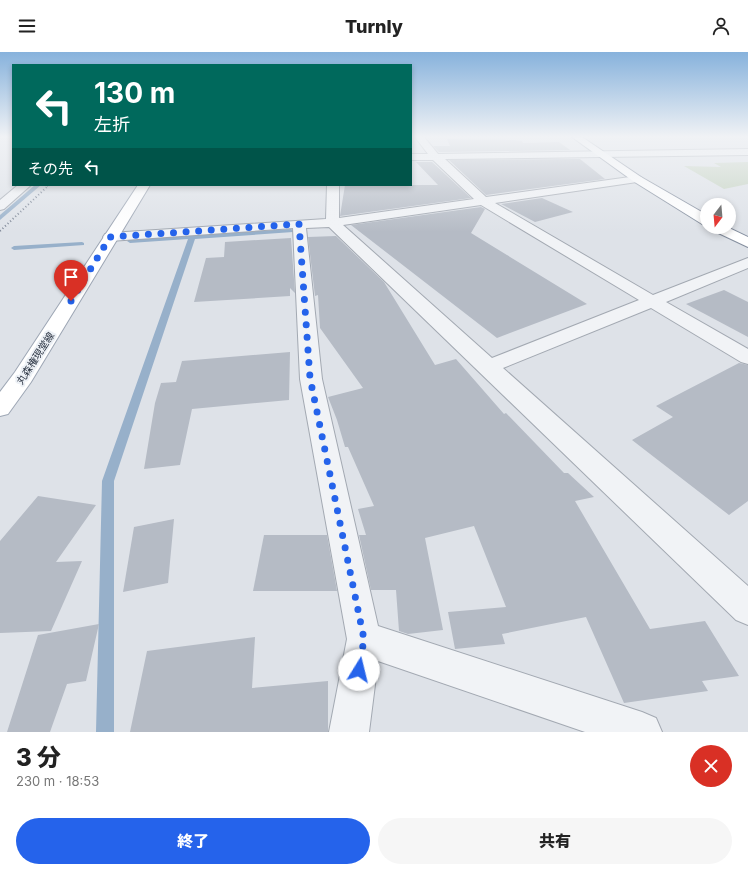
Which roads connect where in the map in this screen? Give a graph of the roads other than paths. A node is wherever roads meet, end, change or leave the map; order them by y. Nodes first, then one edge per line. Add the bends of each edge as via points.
1 (449, 169) edge
2 (622, 169) edge
3 (637, 179) junction
4 (24, 186) edge
5 (143, 186) edge
6 (333, 186) edge
7 (483, 201) junction
8 (0, 206) edge
9 (700, 217) edge
10 (332, 223) junction
11 (299, 224) junction
12 (731, 234) edge
13 (110, 237) junction
14 (748, 243) edge
15 (748, 263) edge
16 (652, 302) junction
17 (748, 358) edge
18 (488, 367) junction
19 (0, 408) edge
20 (748, 608) edge
21 (364, 639) junction
22 (349, 732) edge
23 (642, 732) edge

1 - 7 street
2 - 3 main road
3 - 7 street
3 - 9 main road
4 - 8 street
5 - 13 main road, 丸森権現堂線
6 - 10 street
7 - 10 street
7 - 16 street
10 - 11 street
10 - 18 street
11 - 13 street
11 - 21 street via 310,378
12 - 14 main road
13 - 19 main road, 丸森権現堂線 via 23,377
15 - 16 street
16 - 17 street
16 - 18 street
18 - 20 street
21 - 22 street
21 - 23 street

